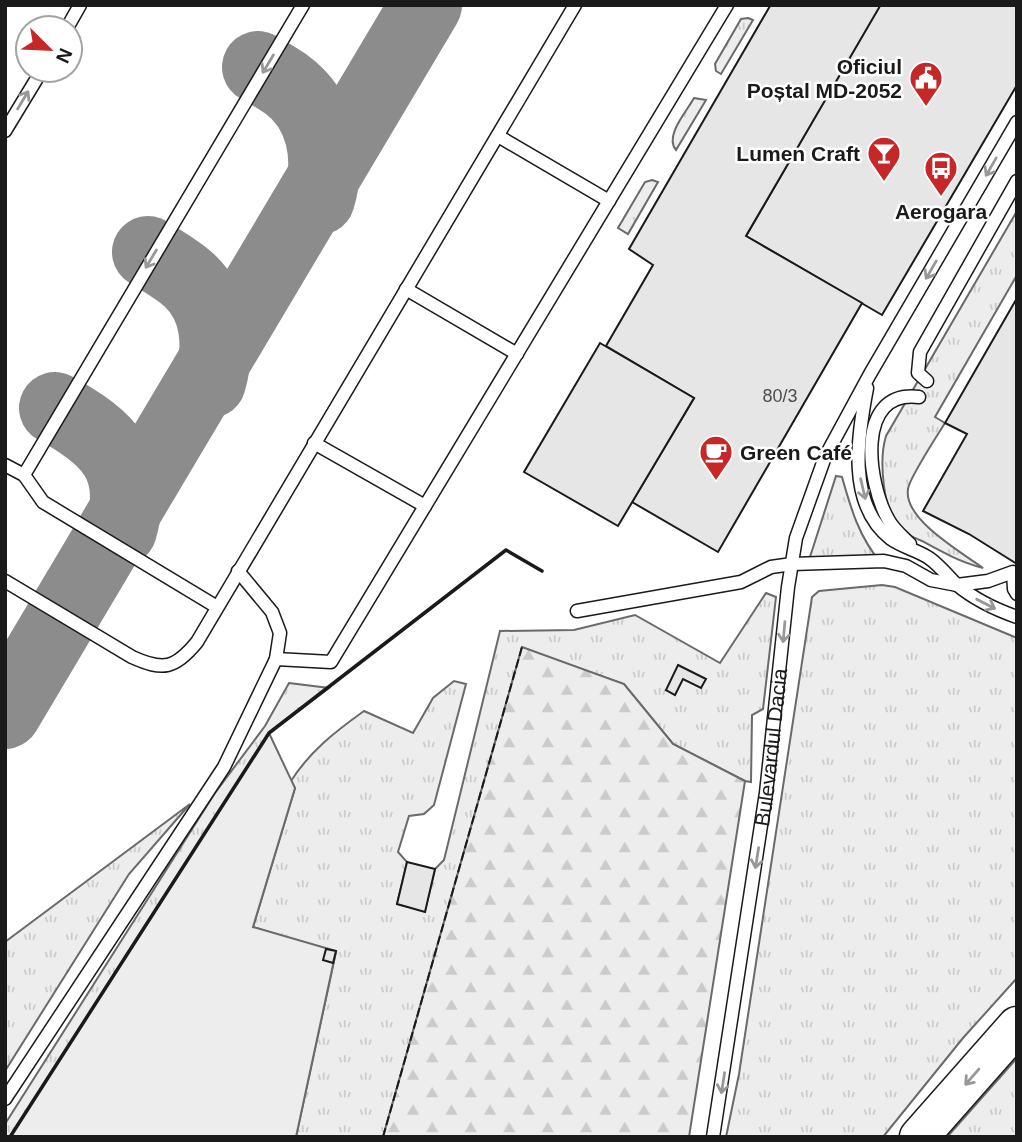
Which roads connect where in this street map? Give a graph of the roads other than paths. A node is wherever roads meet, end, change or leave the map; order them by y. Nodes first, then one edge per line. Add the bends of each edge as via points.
1 (303, 5) edge
2 (575, 5) edge
3 (727, 5) edge
4 (33, 84) edge
5 (1017, 122) edge
6 (5, 131) edge
7 (498, 136) junction
8 (1017, 181) edge
9 (609, 201) junction
10 (406, 289) junction
11 (517, 354) junction
12 (870, 374) junction
13 (927, 381) dead end
14 (919, 397) dead end
15 (314, 443) junction
16 (5, 465) edge
17 (24, 475) junction
18 (425, 506) junction
19 (917, 551) junction
20 (792, 564) junction
21 (238, 572) junction
22 (5, 581) edge
23 (957, 585) junction
24 (1017, 594) edge
25 (216, 607) junction
26 (577, 611) dead end
27 (1017, 617) edge
28 (276, 659) junction
29 (1017, 1026) edge
30 (5, 1100) edge
31 (713, 1137) edge
32 (919, 1137) edge

1 -> 17 lane
2 - 7 lane
3 - 9 lane
6 -> 4 lane
5 -> 12 lane, Bulevardul Dacia
7 - 9 lane
7 - 10 lane
8 - 13 lane via 920,352 918,373
9 - 11 lane
10 - 11 lane
10 - 15 lane
11 - 18 lane
12 -> 19 lane, Bulevardul Dacia via 858,444 862,489 878,526 892,540
12 - 20 lane, Bulevardul Dacia via 825,457 796,538
14 - 19 lane via 905,395 888,405 870,442 870,466 884,511 894,529
15 - 18 lane
15 - 21 lane
16 - 17 lane
17 - 25 lane via 43,502
18 - 28 lane via 331,662
19 - 23 lane, Bulevardul Dacia
20 - 23 lane via 884,561
20 - 26 lane via 741,582
20 -> 31 lane, Bulevardul Dacia via 766,793
21 - 25 lane
21 - 28 lane via 272,612 280,633
22 - 25 lane via 153,666 172,664 186,656
23 - 24 lane via 1013,572
23 -> 27 lane, Bulevardul Dacia via 981,603
28 - 30 lane via 224,767
29 -> 32 main road

